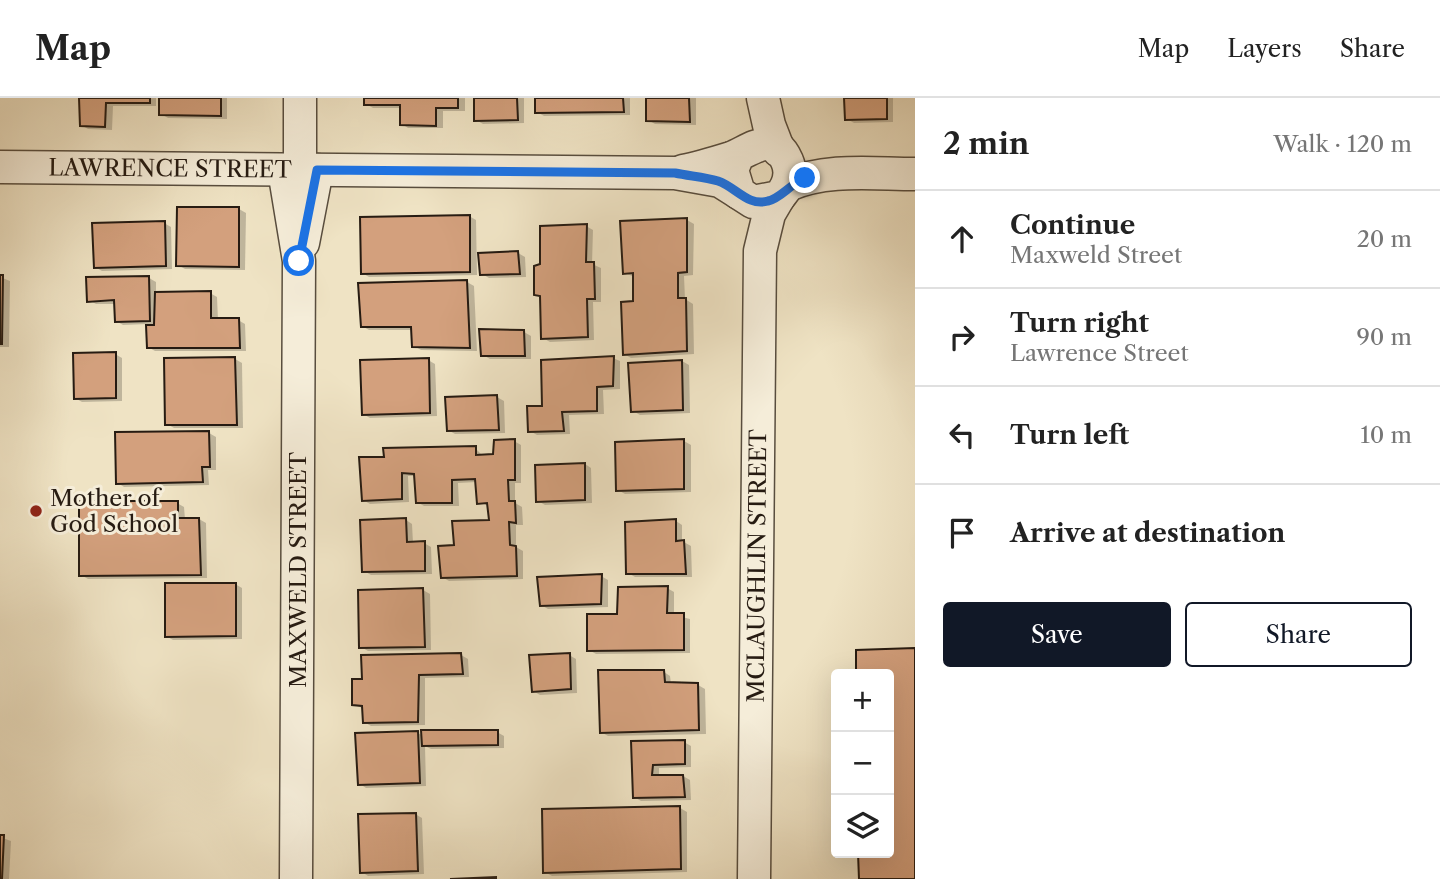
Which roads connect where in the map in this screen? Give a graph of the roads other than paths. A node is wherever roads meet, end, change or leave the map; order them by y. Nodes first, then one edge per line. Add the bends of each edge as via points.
1 (300, 98) edge
2 (762, 98) edge
3 (743, 151) junction
4 (0, 167) edge
5 (300, 170) junction
6 (675, 173) junction
7 (783, 173) junction
8 (915, 174) edge
9 (742, 195) junction
10 (760, 251) junction
11 (296, 879) edge
12 (754, 879) edge

1 - 5 street, MAXWELD STREET
2 - 3 street via 755,129
2 - 7 street
3 - 6 street, LAWRENCE STREET
3 - 7 street via 764,144
3 - 9 street via 732,170
4 - 5 street, LAWRENCE STREET
5 - 6 street, LAWRENCE STREET
5 - 11 street, MAXWELD STREET
6 - 9 street, LAWRENCE STREET via 720,181
7 - 8 street via 805,178
7 - 9 street via 762,202
7 - 10 street, MCLAUGHLIN STREET
9 - 10 street, MCLAUGHLIN STREET
10 - 12 street, MCLAUGHLIN STREET

